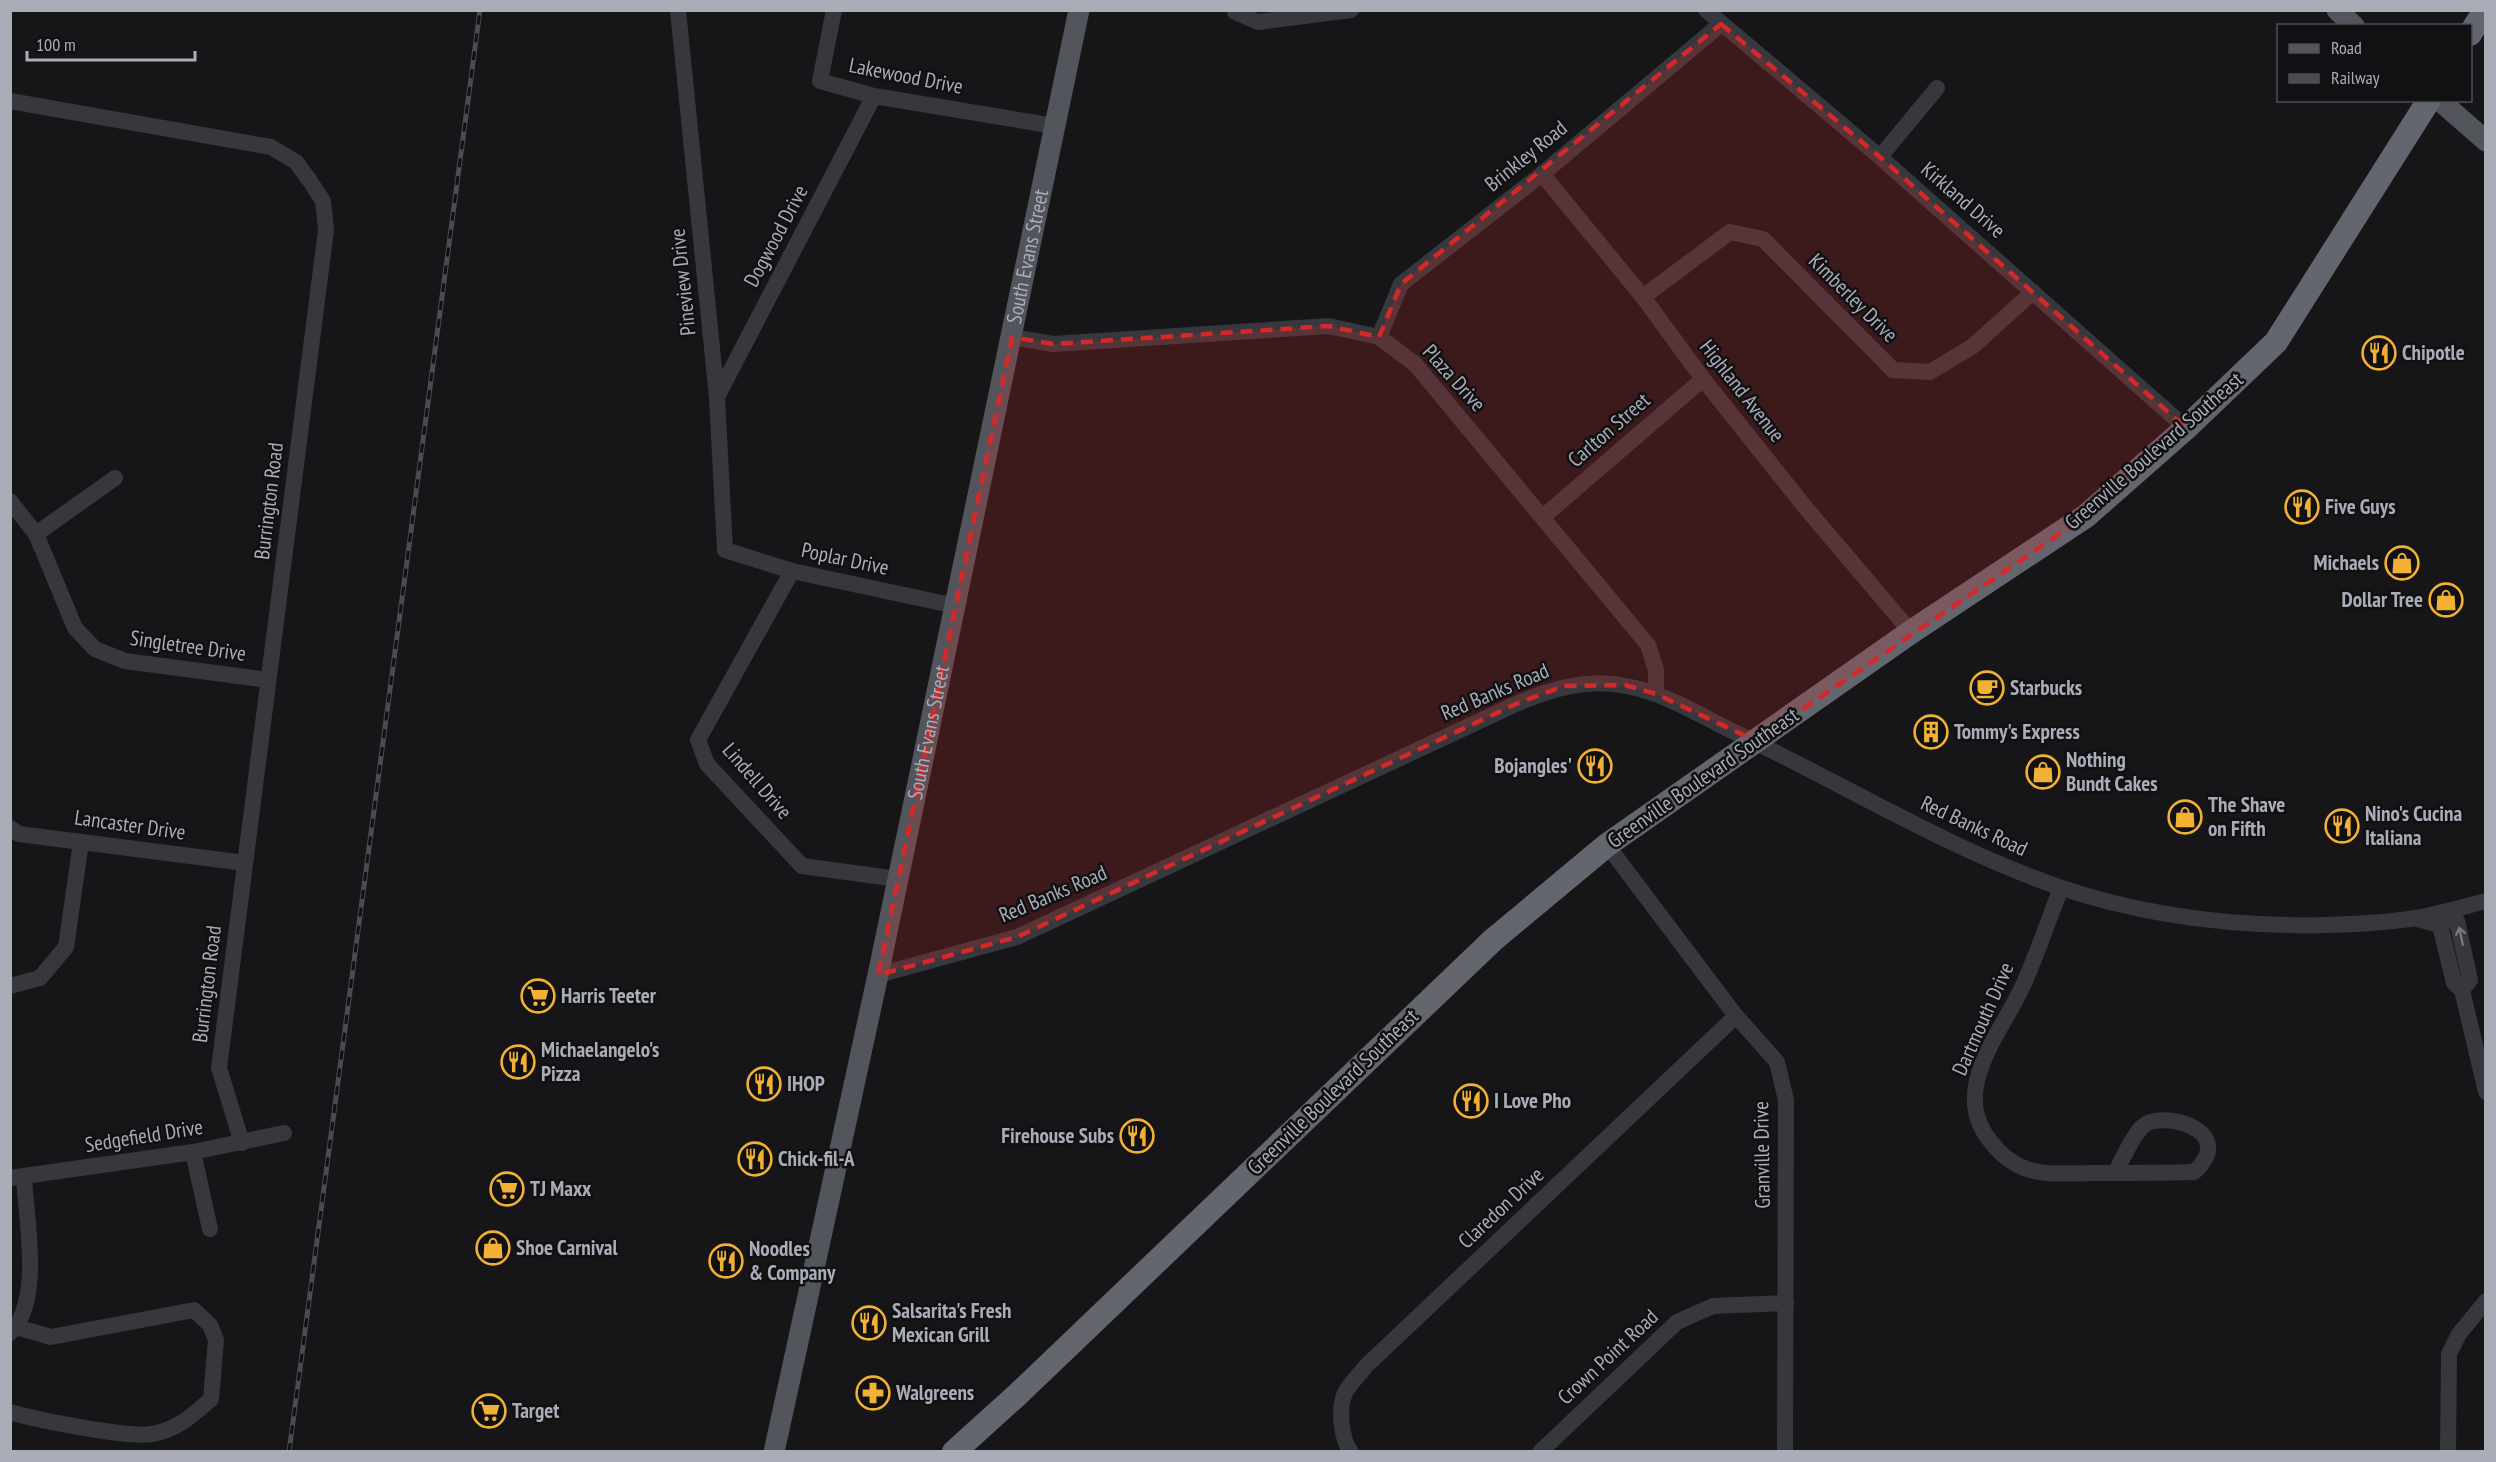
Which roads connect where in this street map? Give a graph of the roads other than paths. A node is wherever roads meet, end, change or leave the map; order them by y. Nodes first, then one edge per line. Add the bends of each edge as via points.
1 (678, 10) edge
2 (834, 10) edge
3 (1079, 10) edge
4 (1351, 10) edge
5 (1706, 10) edge
6 (2337, 10) edge
7 (2485, 10) edge
8 (1235, 12) dead end
9 (1291, 15) edge
10 (1721, 24) junction
11 (2352, 24) edge
12 (2472, 31) edge
13 (1938, 88) dead end
14 (874, 96) junction
15 (10, 101) edge
16 (2428, 102) edge
17 (2441, 102) edge
18 (1055, 126) junction
19 (2486, 141) edge
20 (1880, 157) junction
21 (1542, 174) junction
22 (2033, 292) junction
23 (1643, 297) junction
24 (1012, 337) junction
25 (1379, 337) junction
26 (1703, 379) junction
27 (717, 398) junction
28 (2186, 428) junction
29 (115, 478) dead end
30 (10, 501) edge
31 (1544, 516) junction
32 (36, 534) junction
33 (725, 550) joint
34 (792, 571) junction
35 (956, 606) junction
36 (1911, 632) junction
37 (268, 680) junction
38 (1656, 694) junction
39 (1756, 741) junction
40 (10, 828) edge
41 (81, 842) junction
42 (1607, 844) junction
43 (245, 863) junction
44 (898, 879) junction
45 (2061, 888) junction
46 (2486, 901) edge
47 (2416, 918) junction
48 (878, 975) junction
49 (10, 986) edge
50 (1736, 1016) junction
51 (2486, 1092) edge
52 (284, 1133) dead end
53 (242, 1143) junction
54 (193, 1152) junction
55 (2115, 1173) junction
56 (17, 1178) edge
57 (210, 1229) dead end
58 (2486, 1301) edge
59 (1786, 1303) junction
60 (13, 1330) edge
61 (10, 1412) edge
62 (774, 1452) edge
63 (954, 1452) edge
64 (1352, 1452) edge
65 (1540, 1452) edge
66 (1785, 1452) edge
67 (2448, 1452) edge

1 - 27 street, Pineview Drive
2 - 14 street, Lakewood Drive via 820,81
3 - 18 main road, South Evans Street
4 - 9 street
5 - 10 street, Kirkland Drive
6 - 11 main road
7 - 12 highway
8 - 9 street via 1258,22
10 - 20 street, Kirkland Drive
10 - 21 street, Brinkley Road
13 - 20 street
14 - 18 street, Lakewood Drive
14 - 27 street, Dogwood Drive
15 - 37 street, Burrington Road via 271,147 296,162 323,201 326,230
16 - 28 highway, Greenville Boulevard Southeast via 2276,342
17 - 19 main road
18 - 24 main road, South Evans Street
20 - 22 street, Kirkland Drive
21 - 23 street, Highland Avenue
21 - 25 street, Brinkley Road via 1401,285
22 - 23 street, Kimberley Drive via 1973,346 1930,372 1893,370 1763,239 1730,232
22 - 28 street, Kirkland Drive
23 - 26 street, Highland Avenue
24 - 25 street, Plaza Drive via 1053,344 1329,326
24 - 35 main road, South Evans Street
25 - 31 street, Plaza Drive via 1416,364
26 - 31 street, Carlton Street
26 - 36 street, Highland Avenue
27 - 33 street, Pineview Drive
28 - 36 highway, Greenville Boulevard Southeast via 2086,516
29 - 32 street
30 - 32 street, Singletree Drive
31 - 38 street, Plaza Drive via 1648,645 1656,670
32 - 37 street, Singletree Drive via 75,628 96,649 125,661
33 - 34 street, Poplar Drive
34 - 35 street, Poplar Drive
34 - 44 street, Lindell Drive via 698,740 707,764 802,866
35 - 44 main road, South Evans Street
36 - 39 highway, Greenville Boulevard Southeast
37 - 43 street, Burrington Road
38 - 39 street, Red Banks Road
38 - 48 street, Red Banks Road via 1624,685 1591,684 1564,686 1538,695 1017,937
39 - 42 highway, Greenville Boulevard Southeast
39 - 45 street, Red Banks Road via 1959,845
40 - 41 street, Lancaster Drive via 19,834
41 - 43 street, Lancaster Drive
41 - 49 street via 66,947 40,978
42 - 50 street, Granville Drive
42 - 63 highway, Greenville Boulevard Southeast via 1493,940
43 - 53 street, Burrington Road via 219,1068
44 - 48 main road, South Evans Street
45 - 47 street, Red Banks Road via 2143,910 2205,921 2265,926
45 - 55 street, Dartmouth Drive via 2025,983 1977,1079 1973,1098 1976,1116 1994,1146 2026,1169
46 - 47 street, Red Banks Road
47 - 51 street via 2457,921 2470,980 2462,990
48 - 62 main road, South Evans Street
50 - 59 street, Granville Drive via 1776,1062 1786,1100
50 - 64 street, Claredon Drive via 1366,1366 1345,1393 1345,1444
52 - 53 street, Sedgefield Drive
53 - 54 street, Sedgefield Drive
54 - 56 street, Sedgefield Drive
54 - 57 street
55 - 55 street, Dartmouth Drive via 2194,1172 2205,1159 2206,1140 2191,1125 2150,1123 2142,1127
56 - 60 street via 29,1282 27,1304
58 - 67 street via 2459,1334 2450,1354
59 - 65 street, Crown Point Road via 1713,1306 1677,1322
59 - 66 street, Granville Drive
60 - 61 street via 51,1337 194,1310 210,1325 216,1340 211,1399 182,1424 152,1434 130,1434

